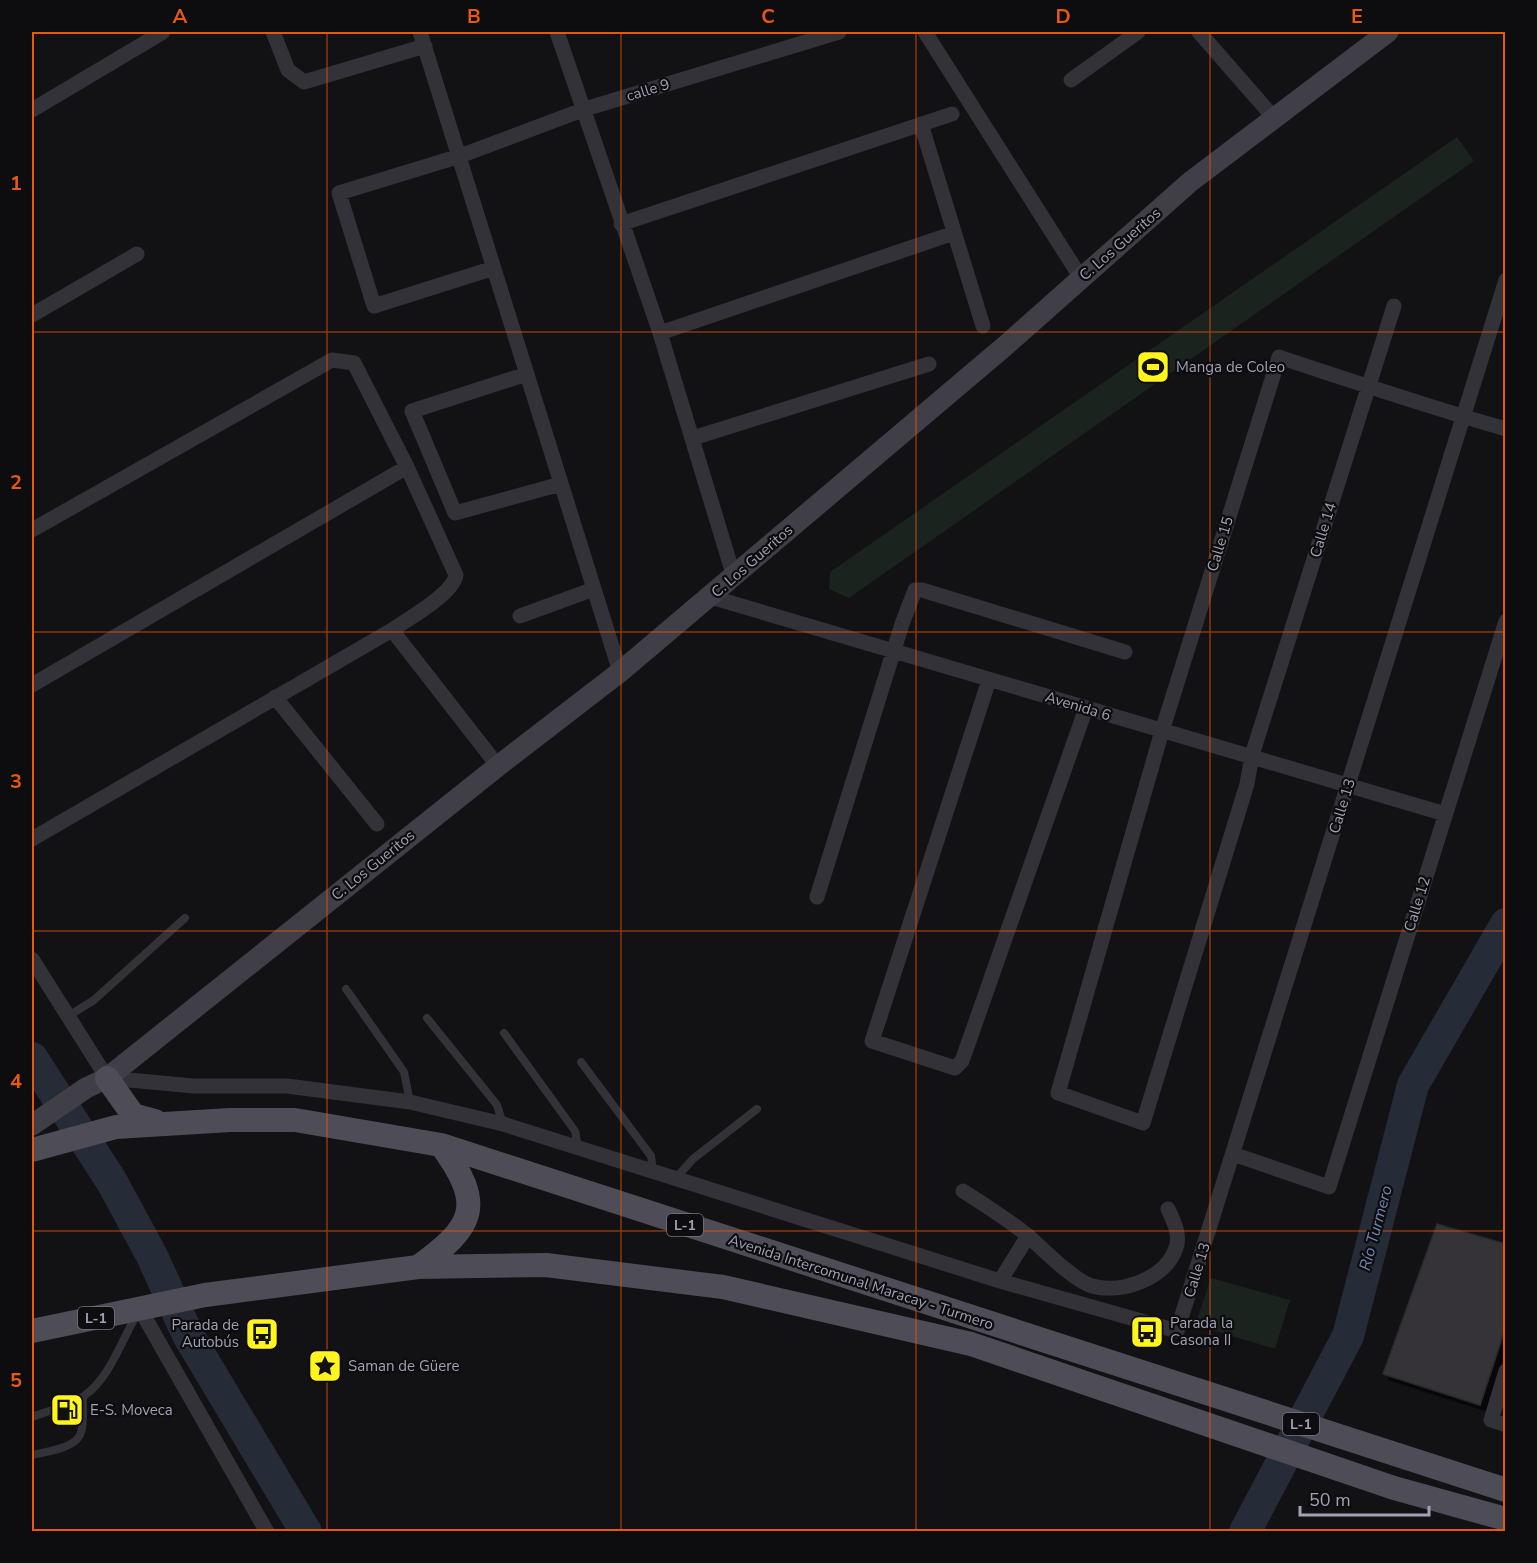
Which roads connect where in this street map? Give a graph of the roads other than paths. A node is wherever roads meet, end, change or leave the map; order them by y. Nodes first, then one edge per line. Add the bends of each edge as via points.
1 (163, 32) edge
2 (273, 32) edge
3 (557, 32) edge
4 (839, 32) edge
5 (925, 32) edge
6 (1138, 32) edge
7 (1199, 32) edge
8 (1388, 32) edge
9 (423, 39) edge
10 (1071, 80) dead end
11 (585, 109) junction
12 (32, 110) edge
13 (952, 114) dead end
14 (1275, 119) junction
15 (921, 124) junction
16 (459, 156) junction
17 (621, 224) junction
18 (954, 233) junction
19 (137, 254) dead end
20 (494, 268) junction
21 (1081, 278) junction
22 (1506, 280) edge
23 (1394, 306) dead end
24 (32, 315) edge
25 (982, 326) dead end
26 (660, 333) junction
27 (928, 364) dead end
28 (527, 374) junction
29 (1368, 386) junction
30 (1463, 416) junction
31 (1506, 429) edge
32 (693, 438) junction
33 (407, 467) junction
34 (561, 484) junction
35 (32, 530) edge
36 (734, 577) junction
37 (594, 589) junction
38 (711, 597) junction
39 (520, 616) dead end
40 (1506, 621) edge
41 (392, 630) junction
42 (893, 651) junction
43 (1125, 652) dead end
44 (620, 672) junction
45 (989, 680) junction
46 (32, 685) edge
47 (274, 697) junction
48 (1086, 708) junction
49 (1162, 731) junction
50 (1252, 755) junction
51 (498, 766) junction
52 (1349, 786) junction
53 (1445, 814) junction
54 (377, 824) dead end
55 (32, 839) edge
56 (817, 897) dead end
57 (185, 918) dead end
58 (32, 959) edge
59 (346, 989) dead end
60 (66, 1017) junction
61 (427, 1018) dead end
62 (504, 1033) dead end
63 (581, 1062) dead end
64 (96, 1083) junction
65 (410, 1102) junction
66 (757, 1108) dead end
67 (35, 1123) edge
68 (160, 1123) junction
69 (503, 1124) junction
70 (441, 1145) junction
71 (579, 1148) junction
72 (32, 1150) edge
73 (1233, 1154) junction
74 (653, 1171) junction
75 (675, 1179) junction
76 (963, 1191) dead end
77 (1168, 1209) dead end
78 (1028, 1236) junction
79 (418, 1267) junction
80 (1000, 1281) junction
81 (150, 1306) junction
82 (32, 1331) edge
83 (1506, 1371) edge
84 (83, 1397) junction
85 (32, 1417) edge
86 (1504, 1424) edge
87 (32, 1455) edge
88 (1506, 1491) edge
89 (1506, 1519) edge
90 (267, 1532) edge

1 - 12 street
2 - 9 street via 288,70 304,82
3 - 11 street
4 - 11 street, calle 9
5 - 21 street
6 - 10 street
7 - 14 street
8 - 14 street, C. Los Gueritos
9 - 16 street
11 - 16 street, calle 9
11 - 17 street
13 - 15 street
14 - 21 street, C. Los Gueritos via 1190,182
15 - 17 street
15 - 18 street
16 - 20 street
16 - 20 street, calle 9 via 339,193 374,306
17 - 26 street
18 - 25 street
18 - 26 street
19 - 24 street
20 - 28 street
21 - 36 street, C. Los Gueritos
22 - 30 street, Calle 13
23 - 29 street, Calle 14
26 - 32 street
27 - 32 street
28 - 34 street
28 - 34 street via 412,411 455,513
29 - 30 street
29 - 49 street, Calle 15 via 1279,357
29 - 50 street, Calle 14
30 - 31 street
30 - 52 street, Calle 13
32 - 36 street
33 - 35 street via 354,363 332,360
33 - 41 street via 456,575 455,583 440,596
33 - 46 street
34 - 37 street
36 - 38 street, C. Los Gueritos
37 - 39 street
37 - 44 street
38 - 42 street, Avenida 6
38 - 44 street, C. Los Gueritos
40 - 53 street, Calle 12
41 - 47 street
41 - 51 street
42 - 43 street via 911,595 922,590
42 - 45 street, Avenida 6
42 - 56 street
44 - 51 street, C. Los Gueritos
45 - 48 street, Avenida 6
45 - 48 street via 872,1041 955,1068 962,1061
47 - 54 street
47 - 55 street
48 - 49 street, Avenida 6
49 - 50 street, Avenida 6
49 - 50 street, Calle 15 via 1058,1093 1143,1123 1247,784
50 - 52 street, Avenida 6
51 - 64 street, C. Los Gueritos
52 - 53 street, Avenida 6
52 - 73 street, Calle 13
53 - 73 street, Calle 12 via 1329,1187
57 - 60 lane via 94,1000
58 - 60 street
59 - 65 lane via 404,1071
60 - 64 street
61 - 69 lane via 497,1105
62 - 71 lane via 575,1131
63 - 74 lane via 651,1156
64 - 65 street via 288,1086
64 - 67 street, C. Los Gueritos
64 - 68 main road via 134,1115
65 - 69 street
66 - 75 lane via 693,1159
68 - 70 main road, Avenida Intercomunal Maracay - Turmero / L-1 via 295,1120
68 - 72 main road, Avenida Intercomunal Maracay - Turmero / L-1 via 116,1127
69 - 71 street
70 - 79 main road via 470,1195 467,1219 447,1246
70 - 88 main road, Avenida Intercomunal Maracay - Turmero / L-1
71 - 74 street
73 - 80 street, Calle 13 via 1177,1331
74 - 75 street
75 - 80 street
76 - 78 street
77 - 78 street via 1176,1227 1177,1247 1163,1269 1135,1284 1114,1289 1089,1286
78 - 80 street
79 - 81 main road, Avenida Intercomunal Maracay - Turmero / L-1
79 - 89 main road, Avenida Intercomunal Maracay - Turmero / L-1 via 546,1264 723,1287 971,1344 1348,1472
81 - 82 main road, Avenida Intercomunal Maracay - Turmero / L-1
81 - 84 lane
81 - 90 street
83 - 86 street via 1491,1420
84 - 85 lane
84 - 87 lane via 81,1435 75,1441

